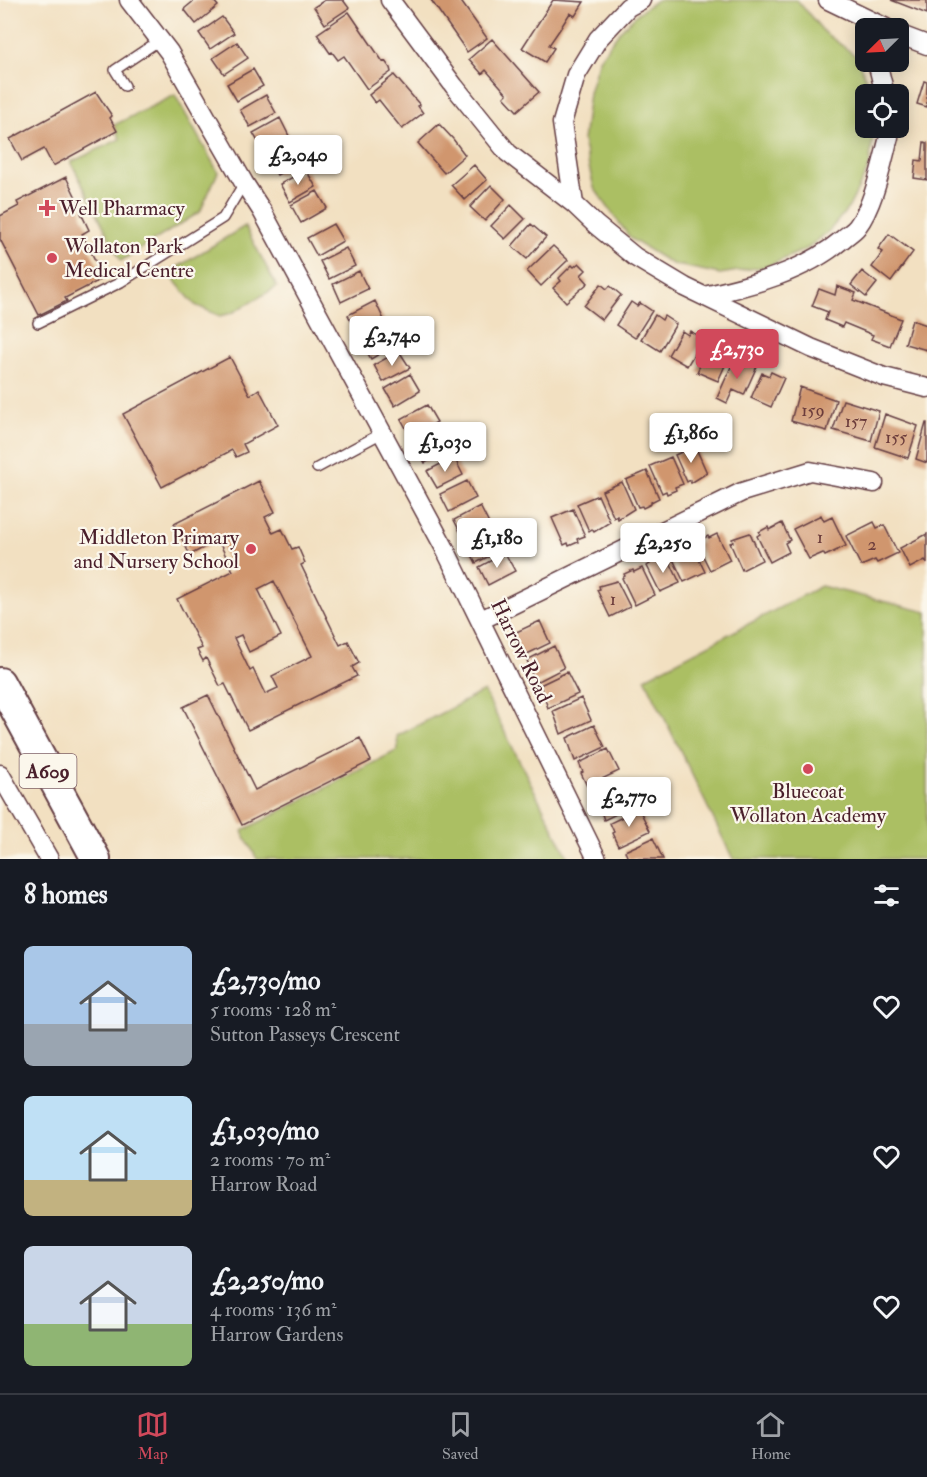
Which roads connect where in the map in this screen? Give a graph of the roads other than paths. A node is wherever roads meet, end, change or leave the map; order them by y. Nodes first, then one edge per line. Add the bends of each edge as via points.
1 (129, 0) edge
2 (390, 0) edge
3 (641, 0) edge
4 (828, 0) edge
5 (856, 18) edge
6 (909, 38) edge
7 (160, 40) junction
8 (927, 45) edge
9 (125, 86) dead end
10 (889, 138) edge
11 (244, 183) junction
12 (574, 204) junction
13 (704, 296) junction
14 (38, 323) dead end
15 (927, 388) edge
16 (382, 433) junction
17 (317, 468) dead end
18 (874, 483) dead end
19 (481, 620) junction
20 (0, 682) edge
21 (0, 774) edge
22 (49, 859) edge
23 (96, 859) edge
24 (597, 859) edge

1 - 7 street, Harrow Road
2 - 12 street via 508,153
3 - 12 street via 628,7 598,39 576,75 562,123
4 - 5 street
6 - 8 street
7 - 9 lane via 115,70
7 - 11 street, Harrow Road
10 - 13 street via 873,195 857,227 830,250 787,273
11 - 14 lane via 223,218 121,282
11 - 16 street, Harrow Road
12 - 13 street via 635,257
13 - 15 street via 811,348 884,377
16 - 17 lane
16 - 19 street, Harrow Road
18 - 19 street via 810,471 742,492
19 - 24 street, Harrow Road
20 - 23 main road, A609
21 - 22 street

